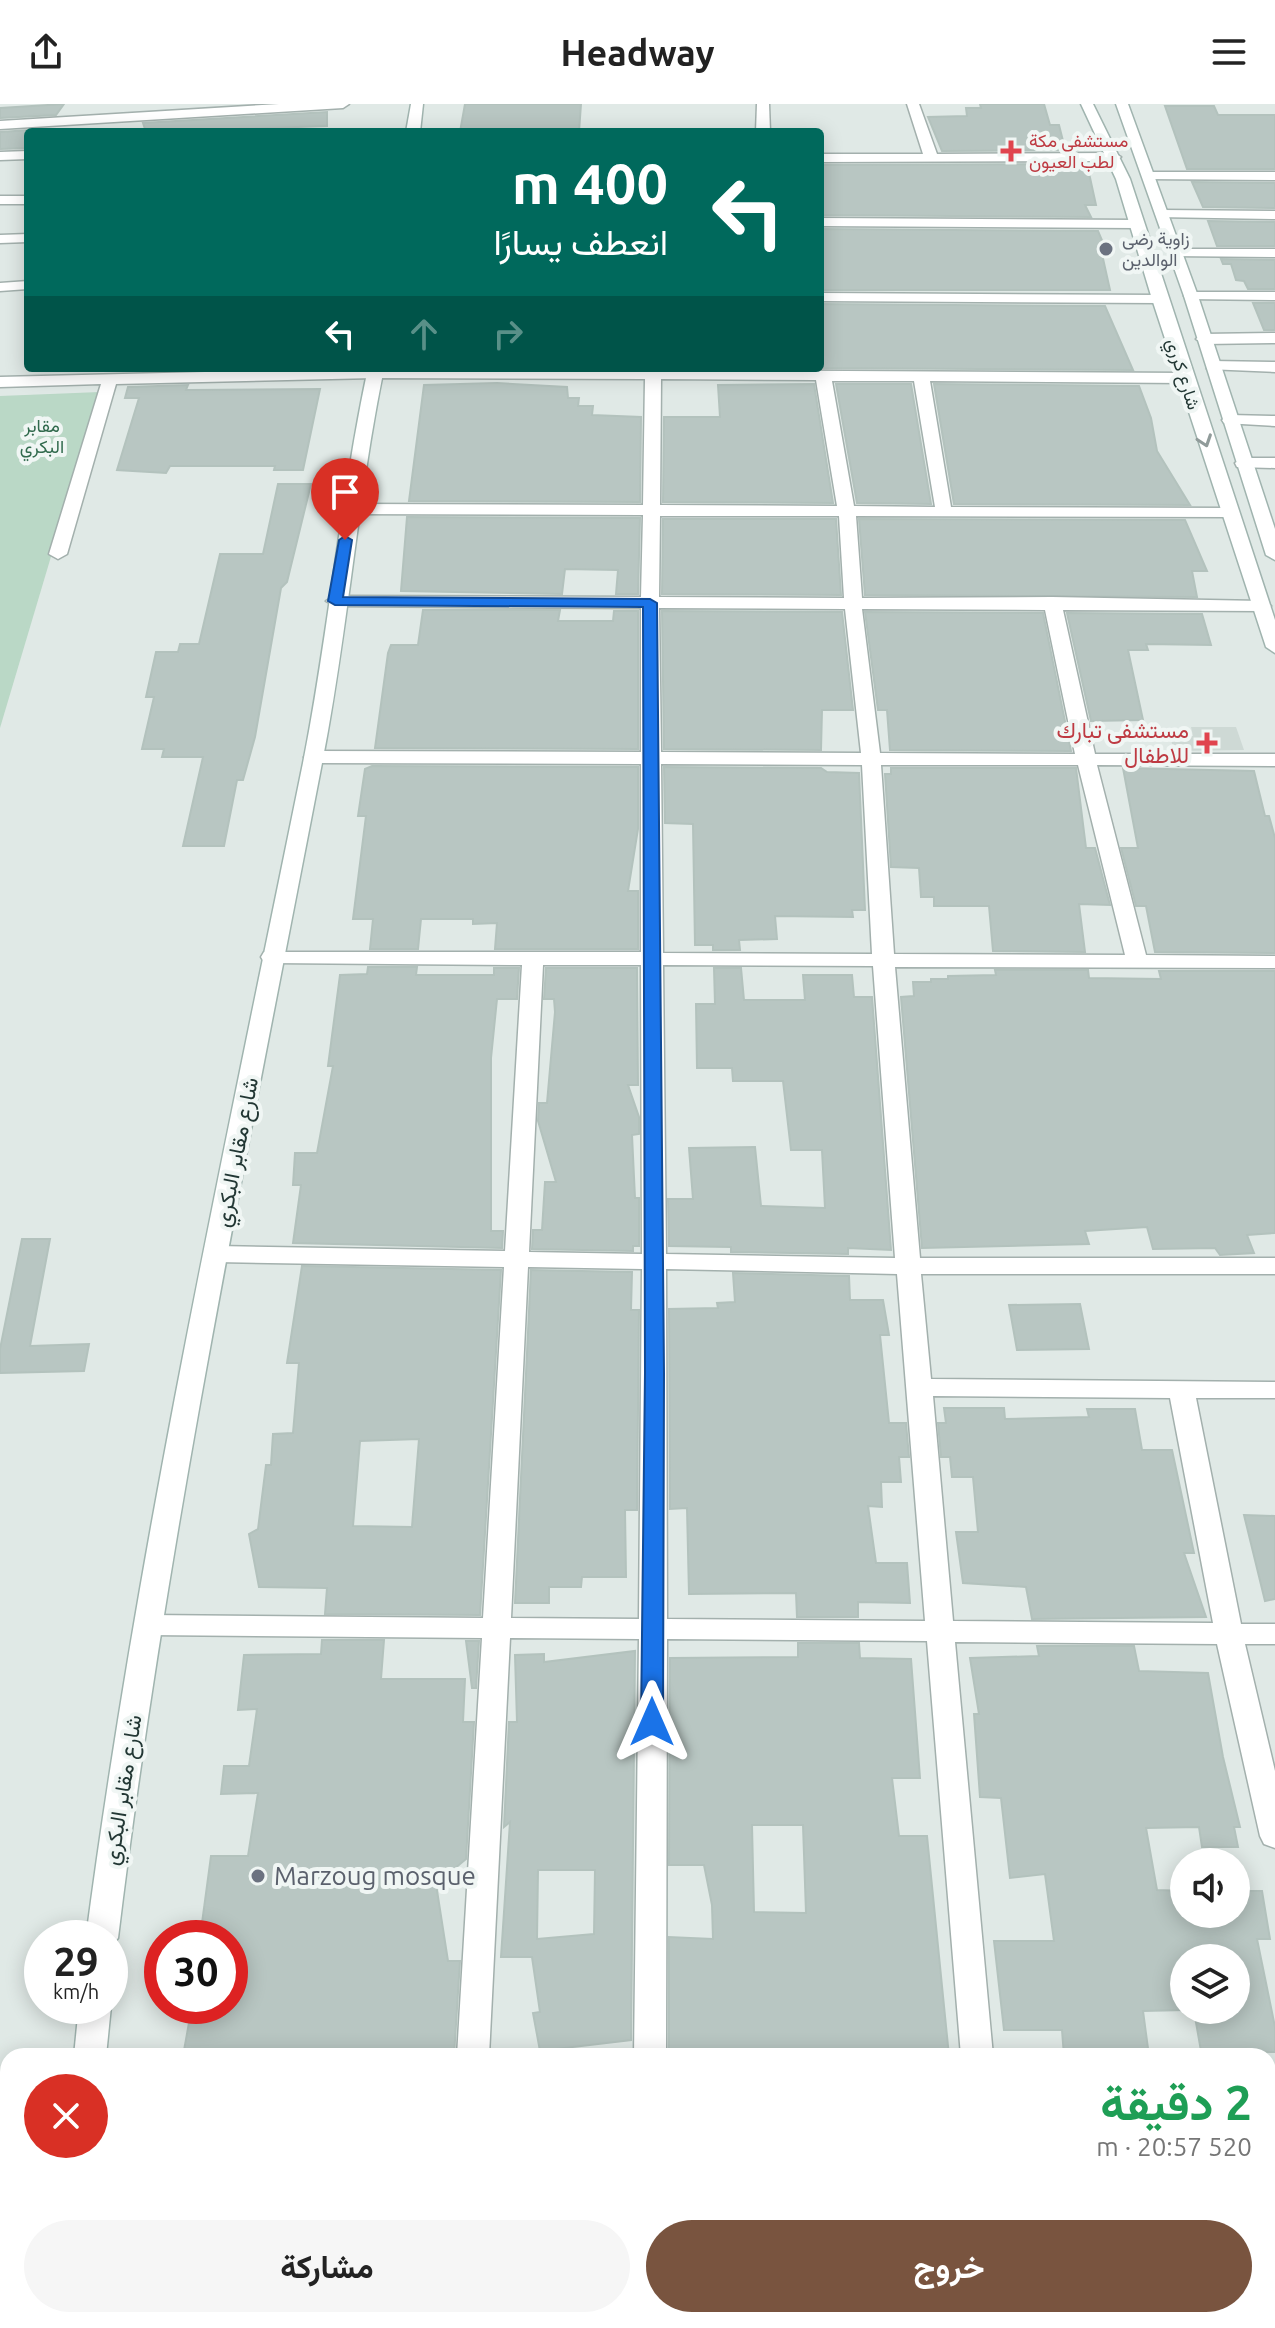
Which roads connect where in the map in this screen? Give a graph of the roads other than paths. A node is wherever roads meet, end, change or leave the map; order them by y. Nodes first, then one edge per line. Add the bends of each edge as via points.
1 (343, 104) edge
2 (417, 104) edge
3 (763, 104) edge
4 (913, 104) edge
5 (1087, 104) edge
6 (1122, 104) edge
7 (123, 110) edge
8 (0, 125) edge
9 (133, 128) edge
10 (414, 128) edge
11 (763, 128) edge
12 (24, 155) edge
13 (0, 156) edge
14 (931, 157) junction
15 (1114, 157) junction
16 (824, 158) edge
17 (1150, 176) junction
18 (1275, 176) edge
19 (0, 200) edge
20 (24, 200) edge
21 (1162, 214) junction
22 (1275, 215) edge
23 (824, 222) edge
24 (1136, 224) junction
25 (24, 238) edge
26 (0, 239) edge
27 (1176, 253) junction
28 (1275, 253) edge
29 (24, 285) edge
30 (0, 287) edge
31 (1191, 296) junction
32 (1275, 296) edge
33 (824, 297) edge
34 (1159, 299) junction
35 (1275, 338) edge
36 (1204, 339) junction
37 (1212, 366) junction
38 (1275, 367) edge
39 (342, 372) edge
40 (375, 372) edge
41 (431, 372) edge
42 (772, 372) edge
43 (653, 376) junction
44 (823, 376) junction
45 (921, 376) junction
46 (1185, 378) junction
47 (110, 379) junction
48 (0, 382) edge
49 (1230, 420) junction
50 (1275, 421) edge
51 (1243, 463) junction
52 (1275, 463) edge
53 (350, 509) junction
54 (944, 511) junction
55 (847, 512) junction
56 (651, 513) junction
57 (1229, 513) junction
58 (58, 554) dead end
59 (1275, 555) edge
60 (335, 601) junction
61 (1052, 602) junction
62 (650, 603) junction
63 (853, 605) junction
64 (1262, 606) junction
65 (1275, 647) edge
66 (314, 757) junction
67 (653, 757) junction
68 (871, 757) junction
69 (1086, 759) junction
70 (1275, 760) edge
71 (272, 957) junction
72 (533, 957) junction
73 (651, 957) junction
74 (886, 959) junction
75 (1137, 961) junction
76 (1275, 962) edge
77 (217, 1254) junction
78 (516, 1260) junction
79 (654, 1261) junction
80 (908, 1266) junction
81 (1275, 1266) edge
82 (917, 1387) junction
83 (1275, 1390) edge
84 (1182, 1391) junction
85 (149, 1625) junction
86 (495, 1629) junction
87 (941, 1630) junction
88 (652, 1631) junction
89 (1229, 1634) junction
90 (1275, 1634) edge
91 (1275, 1836) edge
92 (104, 1920) edge
93 (93, 2024) edge
94 (91, 2048) edge
95 (473, 2048) edge
96 (650, 2048) edge
97 (976, 2048) edge

1 - 7 street
2 - 10 street
3 - 11 street
4 - 14 street
5 - 15 street, شارع كرري
6 - 17 street, شارع كرري
7 - 8 street
7 - 9 street
12 - 13 street
14 - 15 street
14 - 16 street
15 - 24 street, شارع كرري
17 - 18 street
17 - 21 street, شارع كرري
19 - 20 street
21 - 22 street
21 - 27 street, شارع كرري
23 - 24 street
24 - 34 street, شارع كرري
25 - 26 street
27 - 28 street
27 - 31 street, شارع كرري
29 - 30 street
31 - 32 street
31 - 36 street, شارع كرري
33 - 34 street
34 - 46 street, شارع كرري
35 - 36 street
36 - 37 street, شارع كرري
37 - 38 street
37 - 49 street, شارع كرري
39 - 47 street
40 - 53 street, شارع مقابر البكري
41 - 43 street
42 - 43 street
42 - 44 street
43 - 56 street
44 - 45 street
44 - 55 street
45 - 46 street
45 - 54 street
46 -> 57 street, شارع كرري
47 - 48 street
47 - 58 street
49 - 50 street
49 - 51 street, شارع كرري
51 - 52 street
51 - 59 street, شارع كرري
53 - 56 street
53 - 60 street, شارع مقابر البكري
54 - 55 street
54 - 57 street
55 - 56 street
55 - 63 street
56 - 62 street
57 - 64 street, شارع كرري
60 - 62 street
60 - 66 street, شارع مقابر البكري
61 - 63 street
61 - 64 street
61 - 69 street
62 - 63 street
62 - 67 street
63 - 68 street
64 - 65 street, شارع كرري
66 - 67 street
66 - 71 street, شارع مقابر البكري
67 - 68 street
67 - 73 street
68 - 69 street
68 - 74 street
69 - 70 street
69 - 75 street
71 - 72 street
71 - 77 street, شارع مقابر البكري
72 - 73 street
72 - 78 street
73 - 74 street
73 - 79 street
74 - 75 street
74 - 80 street
75 - 76 street
77 - 78 street
77 - 85 street, شارع مقابر البكري
78 - 79 street
78 - 86 street
79 - 80 street
79 - 88 street
80 - 81 street
80 - 82 street
82 - 84 street
82 - 87 street
83 - 84 street
84 - 89 street
85 - 86 street
85 - 92 street, شارع مقابر البكري
86 - 88 street
86 - 95 street
87 - 88 street
87 - 89 street
87 - 97 street
88 - 96 street
89 - 90 street
89 - 91 street
93 - 94 street

